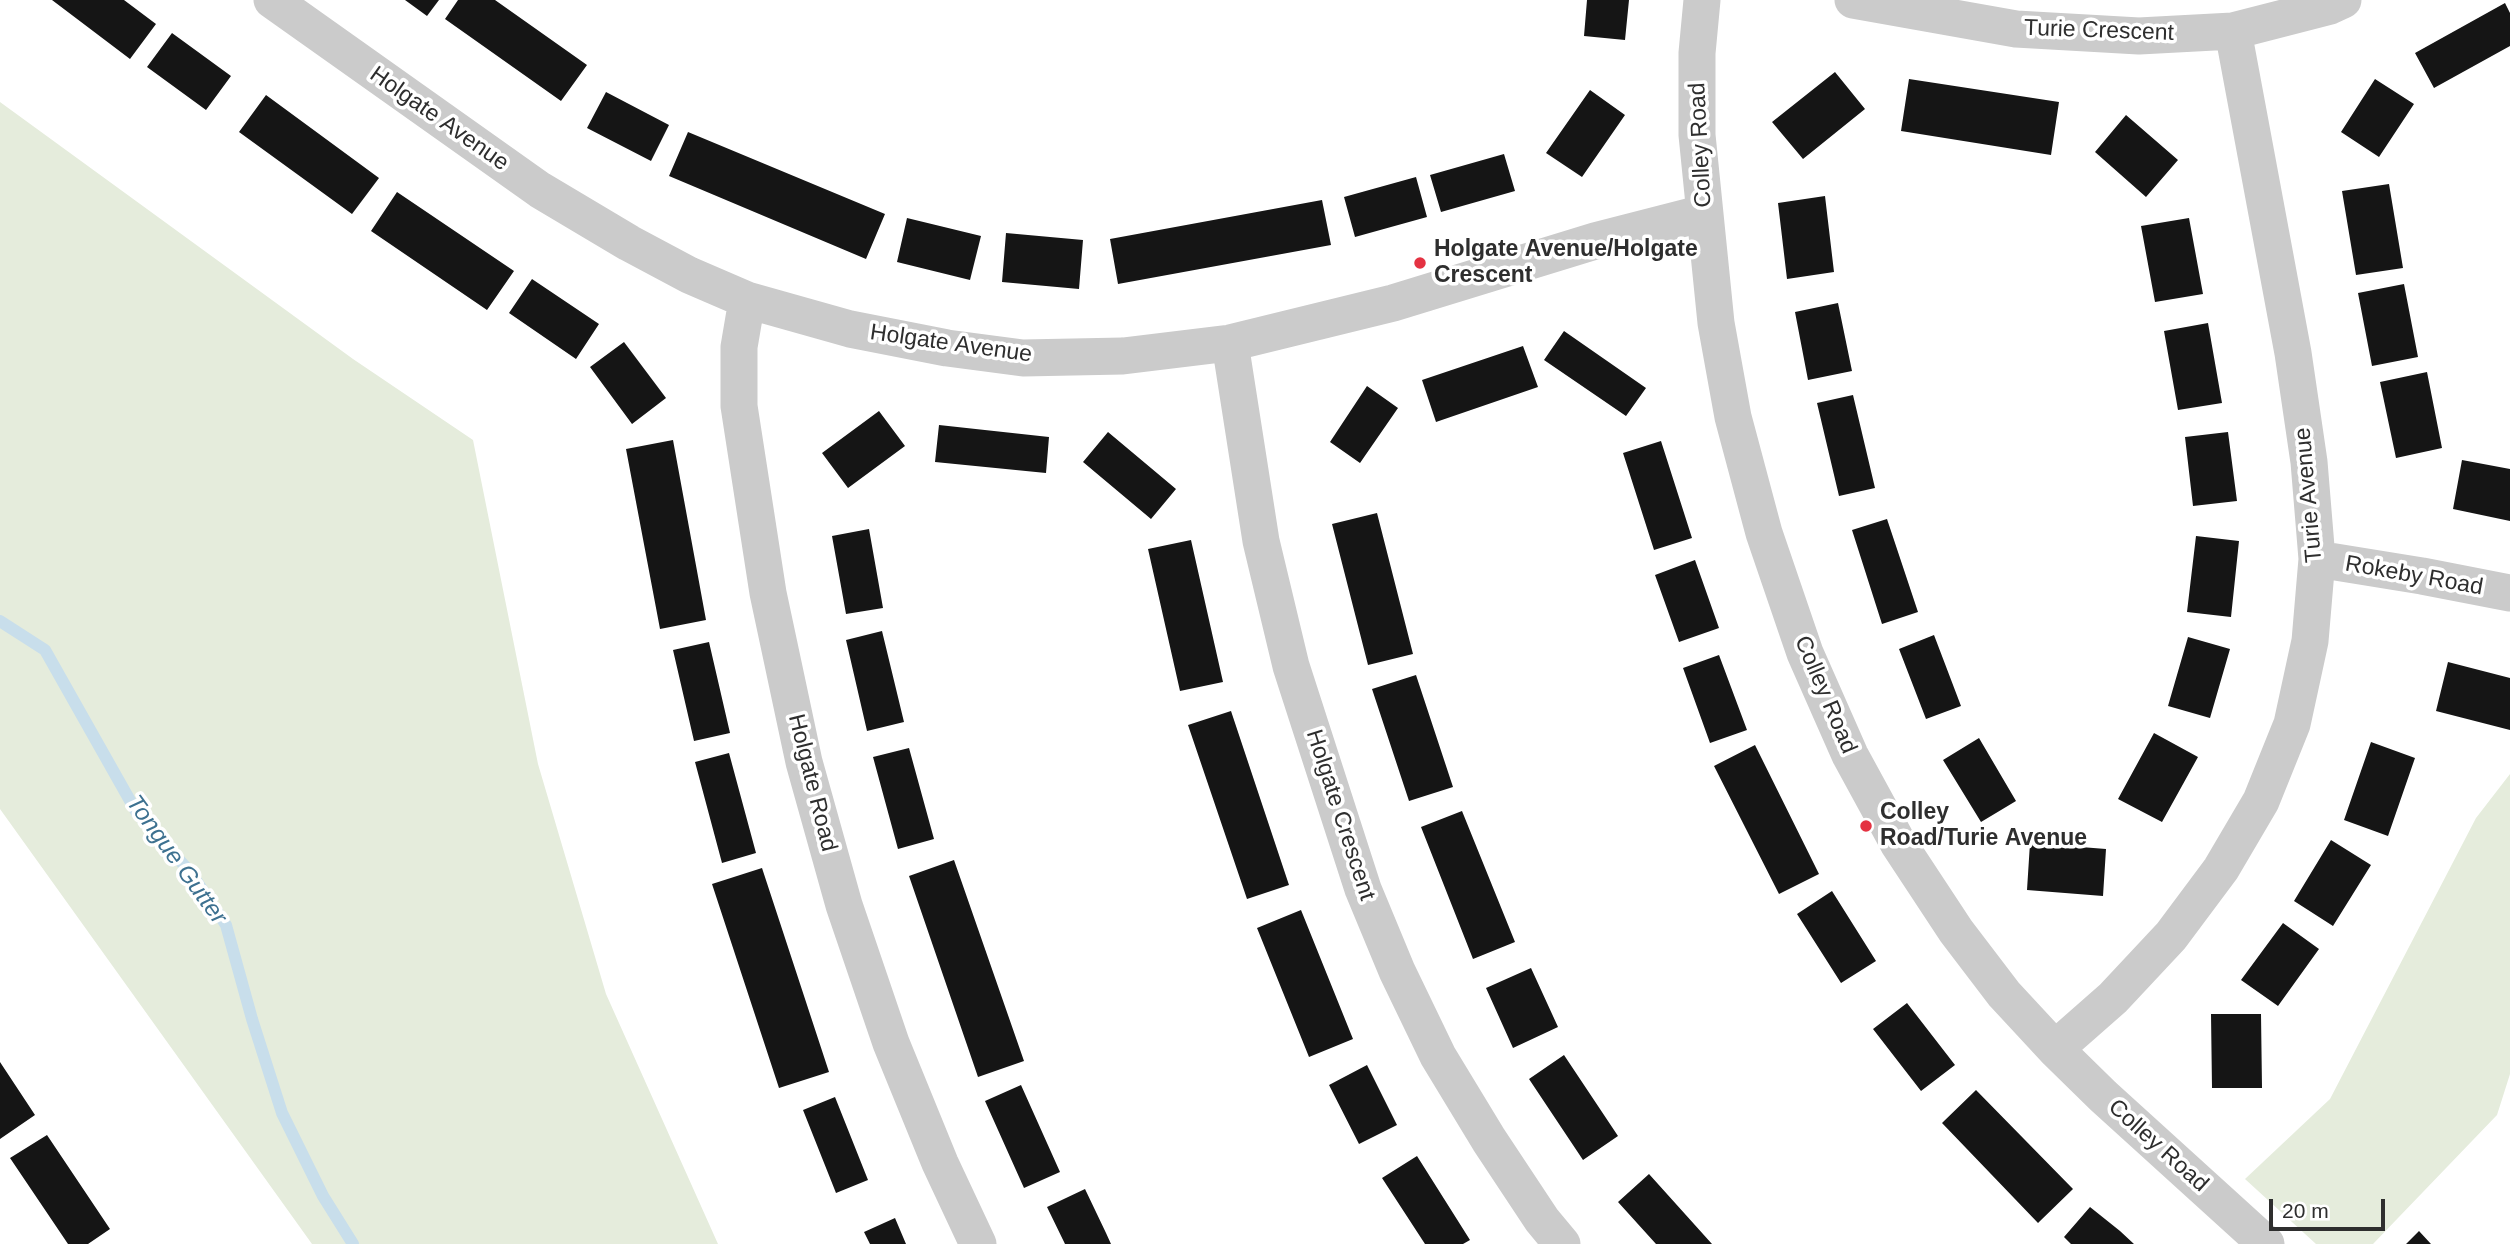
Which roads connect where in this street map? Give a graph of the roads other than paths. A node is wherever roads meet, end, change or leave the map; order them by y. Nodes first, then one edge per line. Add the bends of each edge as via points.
1 (272, 0) edge
2 (1702, 0) edge
3 (1853, 0) edge
4 (2343, 0) edge
5 (2233, 31) junction
6 (1703, 214) junction
7 (747, 300) junction
8 (1230, 343) junction
9 (2317, 559) junction
10 (2510, 593) edge
11 (2055, 1049) junction
12 (978, 1244) edge
13 (1562, 1244) edge
14 (2266, 1244) edge

1 - 7 street, Holgate Avenue via 540,190 677,268
2 - 6 street, Colley Road via 1697,135
3 - 5 street, Turie Crescent via 2016,29 2139,36
4 - 5 street, Turie Crescent
5 - 9 street, Turie Avenue via 2293,353
6 - 8 street, Holgate Avenue via 1595,241 1393,303
6 - 11 street, Colley Road via 1733,417 1764,533 1805,653 1850,755 1898,843 2004,994
7 - 8 street, Holgate Avenue via 850,329 1023,358 1122,356
7 - 12 street, Holgate Road via 739,347 739,406 768,593 804,762 844,905 891,1043
8 - 13 street, Holgate Crescent via 1261,541 1291,666 1363,889 1438,1056 1496,1152
9 - 10 street, Rokeby Road
9 - 11 street, Turie Avenue via 2310,641 2294,712 2261,801 2221,869 2171,936 2113,998
11 - 14 street, Colley Road

